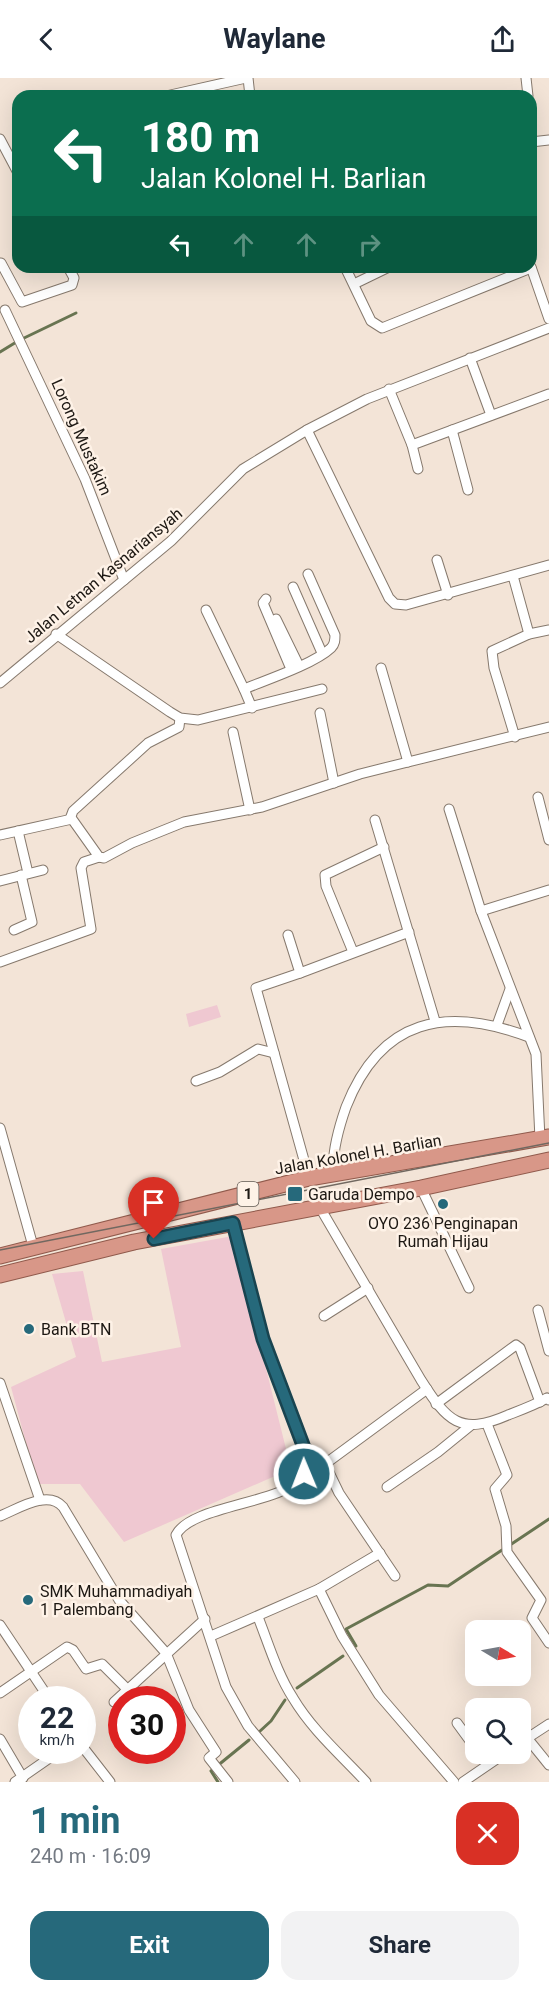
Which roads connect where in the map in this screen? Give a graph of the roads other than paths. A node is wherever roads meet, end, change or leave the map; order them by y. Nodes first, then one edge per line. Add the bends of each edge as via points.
1 (247, 78) edge
2 (193, 90) edge
3 (0, 139) edge
4 (12, 162) edge
5 (1, 263) edge
6 (71, 273) edge
7 (348, 273) edge
8 (377, 273) edge
9 (519, 273) edge
10 (533, 273) edge
11 (354, 284) junction
12 (22, 302) junction
13 (2, 311) edge
14 (549, 316) edge
15 (549, 328) edge
16 (470, 358) junction
17 (389, 389) junction
18 (549, 394) edge
19 (491, 415) junction
20 (310, 429) junction
21 (453, 429) junction
22 (412, 445) junction
23 (418, 469) dead end
24 (468, 490) dead end
25 (437, 560) dead end
26 (549, 565) edge
27 (308, 574) dead end
28 (513, 576) junction
29 (124, 580) junction
30 (292, 587) dead end
31 (448, 595) junction
32 (206, 610) dead end
33 (547, 631) edge
34 (56, 634) junction
35 (529, 634) junction
36 (549, 642) edge
37 (322, 653) junction
38 (295, 667) junction
39 (381, 668) dead end
40 (0, 682) edge
41 (244, 689) junction
42 (322, 689) dead end
43 (252, 708) junction
44 (320, 713) dead end
45 (180, 718) junction
46 (549, 727) edge
47 (233, 732) dead end
48 (514, 737) junction
49 (408, 762) junction
50 (334, 783) junction
51 (538, 797) dead end
52 (449, 808) dead end
53 (250, 810) junction
54 (70, 819) junction
55 (375, 820) dead end
56 (18, 831) junction
57 (0, 835) edge
58 (549, 840) edge
59 (384, 847) junction
60 (99, 857) junction
61 (43, 870) dead end
62 (25, 874) junction
63 (0, 881) edge
64 (549, 890) edge
65 (481, 911) junction
66 (14, 930) dead end
67 (409, 932) junction
68 (288, 935) dead end
69 (353, 952) junction
70 (0, 962) edge
71 (300, 973) junction
72 (510, 989) junction
73 (435, 1021) junction
74 (496, 1024) junction
75 (529, 1037) junction
76 (274, 1053) junction
77 (196, 1081) dead end
78 (1, 1134) edge
79 (545, 1138) edge
80 (500, 1147) junction
81 (549, 1160) edge
82 (503, 1170) junction
83 (334, 1174) junction
84 (309, 1178) junction
85 (421, 1188) junction
86 (320, 1206) junction
87 (233, 1223) junction
88 (33, 1246) junction
89 (0, 1256) edge
90 (0, 1275) edge
91 (368, 1288) junction
92 (470, 1288) dead end
93 (538, 1310) dead end
94 (324, 1317) dead end
95 (549, 1351) edge
96 (0, 1383) edge
97 (427, 1389) junction
98 (546, 1399) edge
99 (436, 1404) junction
100 (487, 1424) junction
101 (470, 1426) junction
102 (303, 1445) junction
103 (325, 1464) junction
104 (387, 1487) dead end
105 (40, 1500) junction
106 (1, 1514) edge
107 (380, 1553) junction
108 (396, 1576) dead end
109 (319, 1589) junction
110 (258, 1617) junction
111 (205, 1619) junction
112 (0, 1625) edge
113 (211, 1636) junction
114 (3, 1637) edge
115 (549, 1643) edge
116 (166, 1653) junction
117 (30, 1673) junction
118 (40, 1686) edge
119 (124, 1686) edge
120 (132, 1686) edge
121 (0, 1693) edge
122 (457, 1723) dead end
123 (549, 1724) edge
124 (465, 1734) edge
125 (531, 1736) edge
126 (0, 1739) edge
127 (531, 1748) edge
128 (41, 1764) edge
129 (96, 1764) edge
130 (486, 1765) edge
131 (549, 1765) edge
132 (19, 1780) edge
133 (110, 1782) edge
134 (228, 1782) edge
135 (295, 1782) edge
136 (366, 1782) edge
137 (454, 1782) edge
138 (463, 1782) edge

1 - 2 street
3 - 4 street
5 - 12 street
6 - 12 street via 72,285
7 - 11 street
8 - 11 street
9 - 11 street via 382,328 371,321
10 - 14 street
12 - 13 street
13 - 29 street, Lorong Mustakim via 85,478
15 - 16 street, Jalan Letnan Kasnariansyah
16 - 17 street, Jalan Letnan Kasnariansyah
16 - 19 street
17 - 20 street, Jalan Letnan Kasnariansyah
17 - 22 street
18 - 19 street
19 - 21 street
20 - 29 street, Jalan Letnan Kasnariansyah via 243,469 171,541
20 - 31 street via 392,602 406,605
21 - 22 street
21 - 24 street
22 - 23 street
25 - 31 street
26 - 28 street
27 - 37 street via 335,638 333,646
28 - 31 street
28 - 35 street
29 - 34 street, Jalan Letnan Kasnariansyah
30 - 37 street
32 - 41 street
33 - 35 street
33 - 36 street
34 - 40 street, Jalan Letnan Kasnariansyah
34 - 45 street
35 - 48 street via 492,653
37 - 38 street
38 - 38 street via 264,600 267,600
38 - 41 street
39 - 49 street
41 - 43 street
42 - 43 street
43 - 45 street via 198,720
44 - 50 street
45 - 54 street via 179,727 144,746 73,811
46 - 48 street
47 - 53 street
48 - 49 street
49 - 50 street
50 - 53 street
51 - 58 street
52 - 65 street
53 - 60 street via 184,822
54 - 56 street
54 - 60 street via 75,820
55 - 59 street
56 - 57 street
56 - 62 street
59 - 67 street
59 - 69 street via 325,875
60 - 70 street via 84,862 81,868 91,929
61 - 62 street
62 - 63 street
62 - 66 street via 32,922
64 - 65 street
65 - 72 street
67 - 69 street
67 - 73 street
68 - 71 street
69 - 71 street
71 - 76 street via 256,988
72 - 74 street
72 - 75 street
73 - 74 street
73 - 83 street via 402,1034 364,1070 342,1118
74 - 75 street
75 - 79 street via 538,1062
76 - 77 street via 258,1049 220,1072
76 - 84 street
78 - 88 street
79 - 80 highway, Jalan Kolonel H. Barlian / 1
80 - 82 highway
80 - 83 highway, Jalan Kolonel H. Barlian / 1
81 - 82 highway, 1
82 - 85 highway, 1
83 - 84 highway, Jalan Kolonel H. Barlian / 1
84 - 88 highway, Jalan Kolonel H. Barlian / 1
85 - 86 highway, 1
85 - 92 street
86 - 87 highway, 1
86 - 91 street
87 - 90 highway, 1 via 93,1251
87 - 102 street via 263,1339
88 - 89 highway, Jalan Kolonel H. Barlian / 1
91 - 94 street
91 - 97 street
93 - 95 street
96 - 105 street
97 - 99 street
97 - 103 street
98 - 99 street via 516,1345
98 - 100 street
99 - 101 street via 453,1419
100 - 101 street
100 - 115 street via 507,1475 495,1489 506,1526 507,1546 541,1600 532,1618
101 - 104 street
102 - 103 street
102 - 111 street via 301,1479 178,1531 179,1548
103 - 107 street via 339,1493
105 - 106 street
105 - 116 street via 56,1500 63,1507 119,1600
107 - 108 street
107 - 109 street
109 - 110 street
109 - 137 street via 342,1636 379,1695
110 - 113 street
110 - 136 street via 294,1700
111 - 113 street
111 - 116 street
112 - 114 street
113 - 135 street via 226,1687 237,1708
114 - 117 street
116 - 120 street
116 - 134 street via 189,1710 216,1752 209,1758
117 - 118 street
117 - 119 street via 70,1648 86,1669 102,1664
117 - 121 street
122 - 124 street
123 - 125 street
126 - 132 street
127 - 131 street
128 - 132 street
129 - 133 street
130 - 138 street

